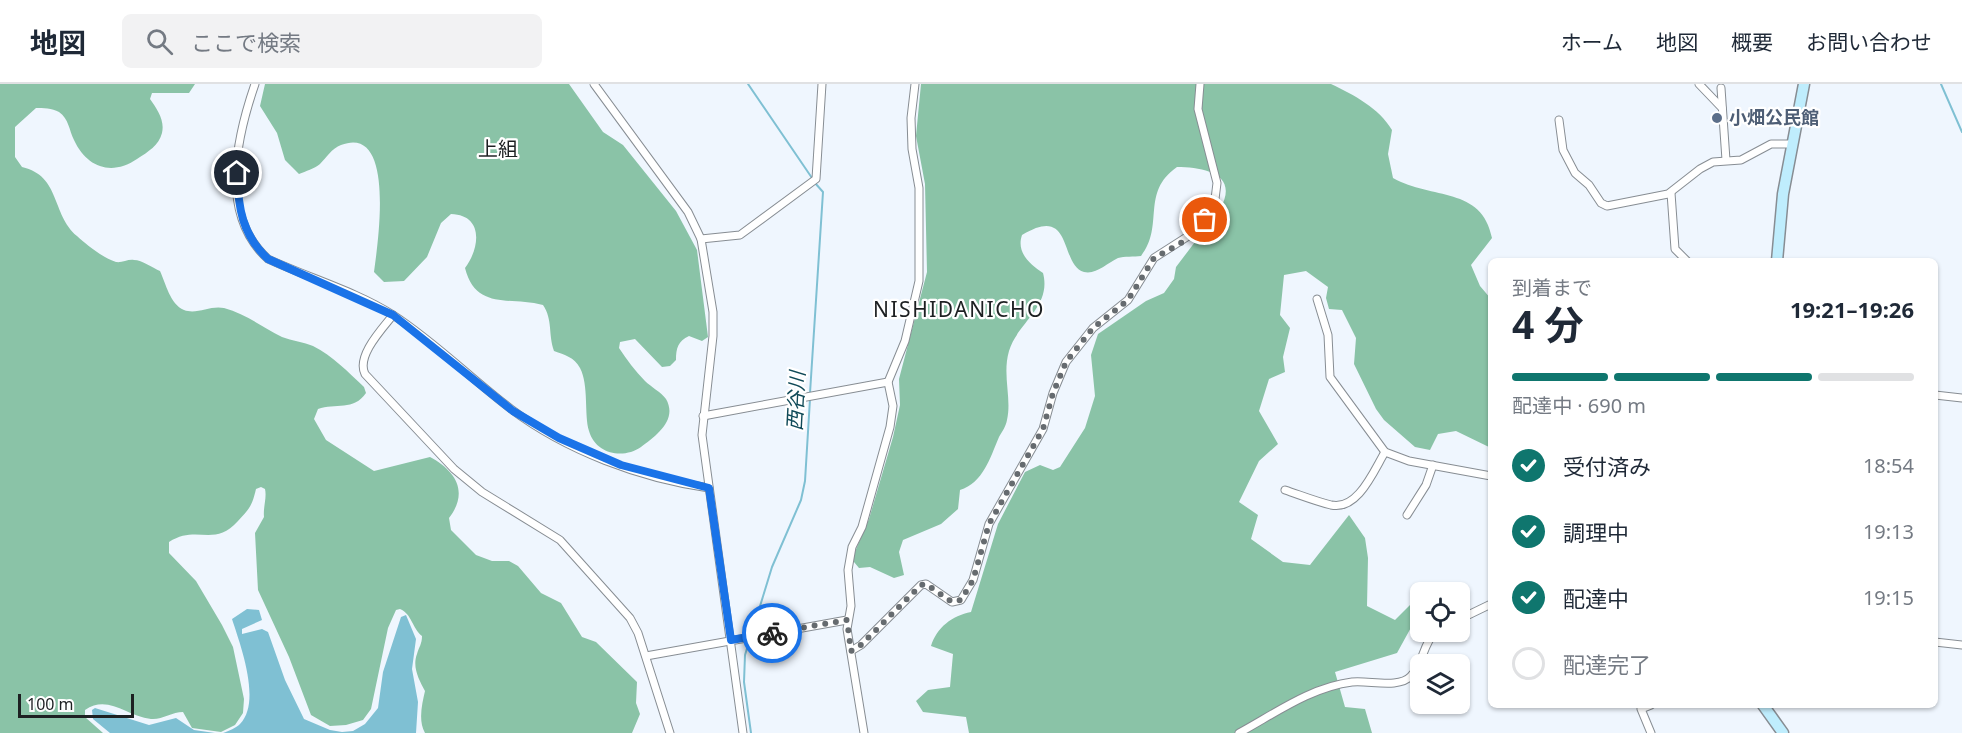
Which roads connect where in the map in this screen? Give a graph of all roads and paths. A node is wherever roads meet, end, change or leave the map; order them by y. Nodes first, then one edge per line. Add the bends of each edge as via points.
1 (255, 84) edge
2 (594, 84) edge
3 (822, 84) edge
4 (915, 84) edge
5 (1200, 84) edge
6 (1699, 84) edge
7 (1804, 84) edge
8 (1721, 88) dead end
9 (1722, 108) junction
10 (1559, 120) dead end
11 (1794, 144) junction
12 (1726, 160) junction
13 (1671, 193) junction
14 (701, 239) junction
15 (1684, 258) edge
16 (1777, 258) edge
17 (1317, 298) dead end
18 (393, 315) junction
19 (888, 382) junction
20 (1938, 395) edge
21 (1962, 398) edge
22 (703, 416) junction
23 (1385, 452) junction
24 (1434, 465) junction
25 (1488, 475) edge
26 (709, 488) junction
27 (1285, 490) dead end
28 (1407, 514) dead end
29 (1488, 605) edge
30 (1470, 614) edge
31 (847, 620) junction
32 (731, 640) junction
33 (1427, 642) edge
34 (1938, 642) edge
35 (1962, 645) edge
36 (851, 651) junction
37 (646, 656) junction
38 (1640, 708) edge
39 (1765, 708) edge
40 (670, 733) edge
41 (743, 733) edge
42 (864, 733) edge
43 (1239, 733) edge
44 (1651, 733) edge
45 (1783, 733) edge

1 - 18 street via 237,144 240,213 250,239 268,259
2 - 14 street via 688,212
3 - 14 street via 815,181 740,235
4 - 19 street via 911,118 919,188 919,280 905,341
5 - 36 street via 1200,121 1217,183 1211,213 1181,243 1154,258 1128,300 1093,328 1066,362 1043,429 989,524 973,580 961,600 952,602 926,584 921,585
6 - 9 street
7 - 11 main road
8 - 9 street
9 - 12 street
10 - 13 street via 1563,150 1569,162 1603,205
11 - 12 street via 1771,144 1747,158
11 - 16 main road via 1783,194
12 - 13 street via 1700,169
13 - 15 street via 1675,249
14 - 22 street via 714,312
17 - 23 street via 1328,334 1330,377
18 - 26 street via 513,411 559,438 621,465
18 - 37 street via 367,353 365,374 454,469 482,492 560,540 630,618
19 - 22 street
19 - 31 street via 894,406 871,501 852,547 848,570 851,606
20 - 21 street
22 - 26 street
23 - 24 street
23 - 27 street via 1357,496 1348,503 1333,506
24 - 25 street
24 - 28 street
26 - 32 street
29 - 30 street
31 - 32 street
31 - 36 street
32 - 37 street
32 - 41 street
33 - 43 street via 1412,676 1404,681 1352,682 1330,687 1289,704
34 - 35 street
36 - 42 street
37 - 40 street
38 - 44 street
39 - 45 main road

